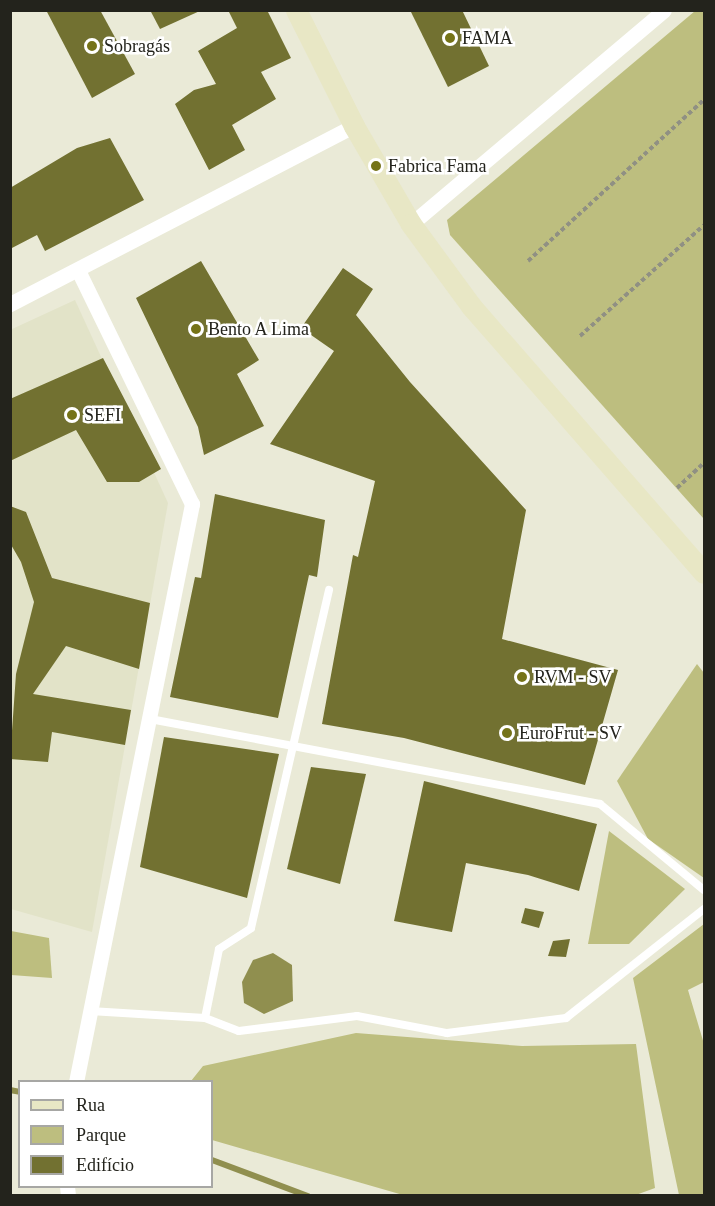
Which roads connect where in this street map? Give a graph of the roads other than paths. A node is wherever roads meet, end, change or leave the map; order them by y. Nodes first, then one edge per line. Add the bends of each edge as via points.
1 (296, 10) edge
2 (664, 10) edge
3 (354, 126) junction
4 (411, 224) junction
5 (78, 270) junction
6 (10, 304) edge
7 (705, 573) edge
8 (329, 590) dead end
9 (150, 719) junction
10 (293, 746) junction
11 (705, 890) edge
12 (705, 909) edge
13 (90, 1011) junction
14 (205, 1018) junction
15 (76, 1080) edge

1 - 3 main road
2 - 4 street
3 - 4 main road
3 - 5 street
4 - 7 main road via 471,306
5 - 6 street
5 - 9 street via 192,504
8 - 10 lane
9 - 10 lane
9 - 13 street
10 - 11 lane via 600,804
10 - 14 lane via 250,928 219,949
12 - 14 lane via 566,1018 447,1033 357,1016 239,1030
13 - 14 lane
13 - 15 street

